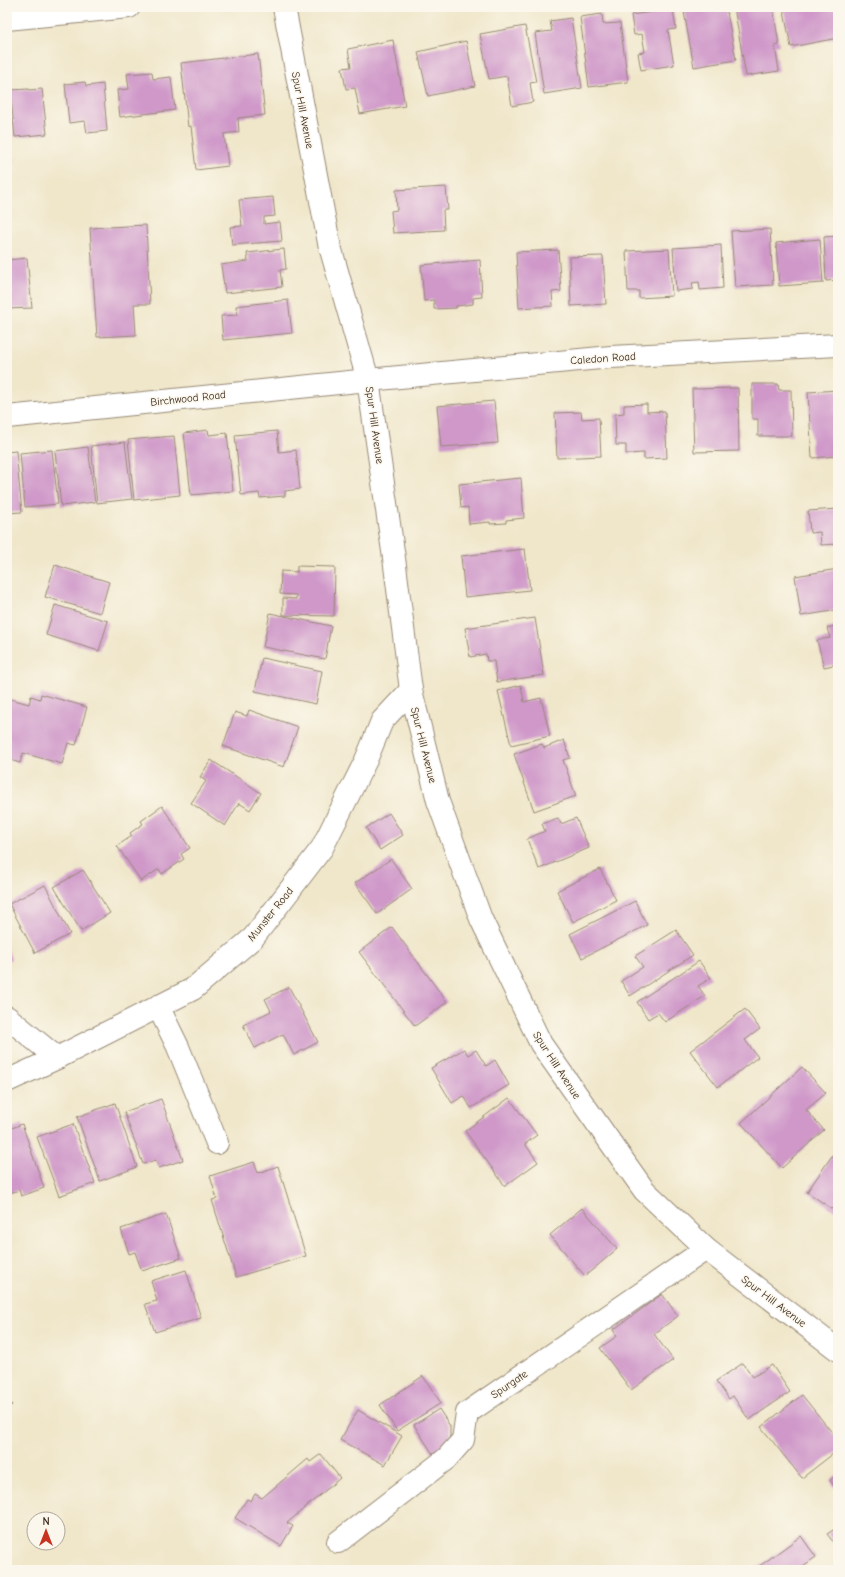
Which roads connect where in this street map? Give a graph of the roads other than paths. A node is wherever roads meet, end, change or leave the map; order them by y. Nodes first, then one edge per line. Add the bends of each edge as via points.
1 (284, 7) edge
2 (117, 8) edge
3 (7, 19) edge
4 (838, 345) edge
5 (368, 380) junction
6 (7, 417) edge
7 (410, 690) junction
8 (158, 1006) junction
9 (7, 1017) edge
10 (57, 1058) junction
11 (7, 1081) edge
12 (217, 1143) dead end
13 (706, 1249) junction
14 (838, 1350) edge
15 (338, 1542) dead end

1 - 5 street, Spur Hill Avenue via 328,244
2 - 3 street
4 - 5 street, Caledon Road via 611,357
5 - 6 street, Birchwood Road
5 - 7 street, Spur Hill Avenue
7 - 8 street, Munster Road via 382,721 366,760 322,848 253,938 193,989
7 - 13 street, Spur Hill Avenue via 440,808 481,919 541,1044 644,1190
8 - 10 street, Munster Road
8 - 12 street via 178,1047
9 - 10 street
10 - 11 street, Munster Road
13 - 14 street, Spur Hill Avenue
13 - 15 street, Spurgate via 467,1413 463,1440 446,1459

